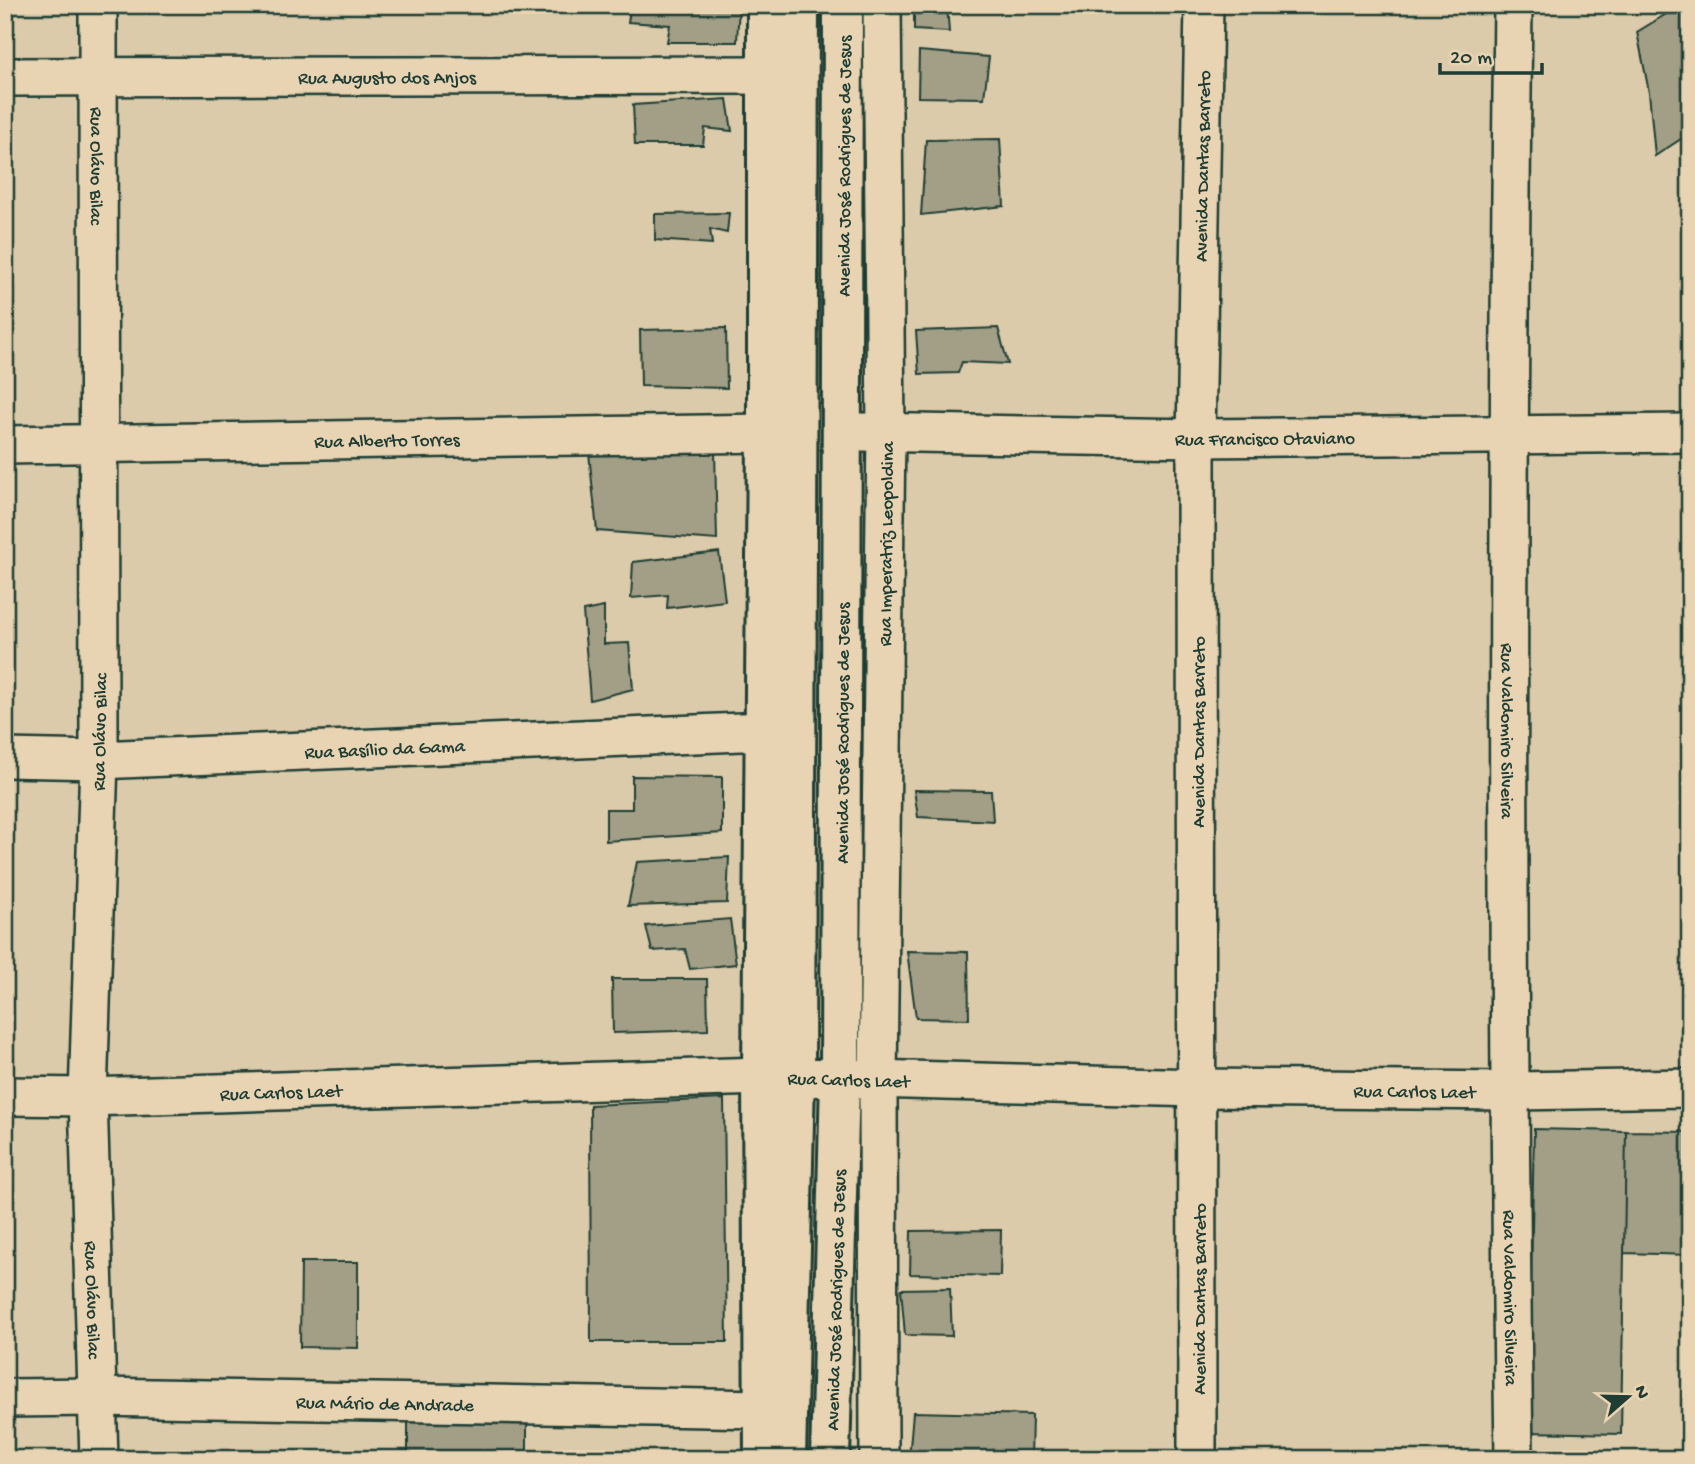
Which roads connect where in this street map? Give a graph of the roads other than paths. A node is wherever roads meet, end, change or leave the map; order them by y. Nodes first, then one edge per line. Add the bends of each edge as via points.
1 (98, 5) edge
2 (766, 5) edge
3 (799, 5) edge
4 (843, 5) edge
5 (882, 5) edge
6 (1204, 5) edge
7 (1513, 5) edge
8 (99, 75) junction
9 (766, 75) junction
10 (5, 76) edge
11 (842, 432) junction
12 (886, 432) junction
13 (767, 433) junction
14 (1690, 433) edge
15 (1508, 435) junction
16 (1196, 438) junction
17 (5, 445) edge
18 (99, 445) junction
19 (764, 731) junction
20 (5, 758) edge
21 (99, 760) junction
22 (778, 1077) junction
23 (859, 1080) junction
24 (1690, 1087) edge
25 (1198, 1088) junction
26 (1509, 1091) junction
27 (5, 1096) edge
28 (88, 1097) junction
29 (98, 1396) junction
30 (5, 1398) edge
31 (764, 1409) junction
32 (99, 1459) edge
33 (764, 1459) edge
34 (786, 1459) edge
35 (830, 1459) edge
36 (879, 1459) edge
37 (1197, 1459) edge
38 (1514, 1459) edge

1 - 8 street, Rua Olávo Bilac
2 - 9 main road
3 - 22 main road
4 - 11 main road, Avenida José Rodrigues de Jesus
5 - 12 street, Rua Imperatriz Leopoldina
6 - 16 street, Avenida Dantas Barreto
7 - 15 street, Rua Valdomiro Silveira
8 - 9 street, Rua Augusto dos Anjos
8 - 10 street, Rua Augusto dos Anjos
8 - 18 street, Rua Olávo Bilac
9 - 13 main road
11 - 12 street, Rua Francisco Otaviano
11 - 23 main road, Avenida José Rodrigues de Jesus
12 - 16 street, Rua Francisco Otaviano
12 - 23 street, Rua Imperatriz Leopoldina
13 - 18 street, Rua Alberto Torres
13 - 19 main road
14 - 15 street, Rua Francisco Otaviano
15 - 16 street, Rua Francisco Otaviano
15 - 26 street, Rua Valdomiro Silveira
16 - 25 street, Avenida Dantas Barreto
17 - 18 street, Rua Alberto Torres
18 - 21 street, Rua Olávo Bilac
19 - 21 street, Rua Basílio da Gama
19 - 22 main road
20 - 21 street, Rua Basílio da Gama
21 - 28 street, Rua Olávo Bilac
22 - 23 street, Rua Carlos Laet
22 - 28 street, Rua Carlos Laet
22 - 31 main road
22 - 34 main road
23 - 25 street, Rua Carlos Laet
23 - 35 main road, Avenida José Rodrigues de Jesus
23 - 36 street, Avenida José Rodrigues de Jesus
24 - 26 street, Rua Carlos Laet
25 - 26 street, Rua Carlos Laet
25 - 37 street, Avenida Dantas Barreto
26 - 38 street, Rua Valdomiro Silveira
27 - 28 street, Rua Carlos Laet
28 - 29 street, Rua Olávo Bilac
29 - 30 street, Rua Mário de Andrade
29 - 31 street, Rua Mário de Andrade
29 - 32 street, Rua Olávo Bilac
31 - 33 main road

